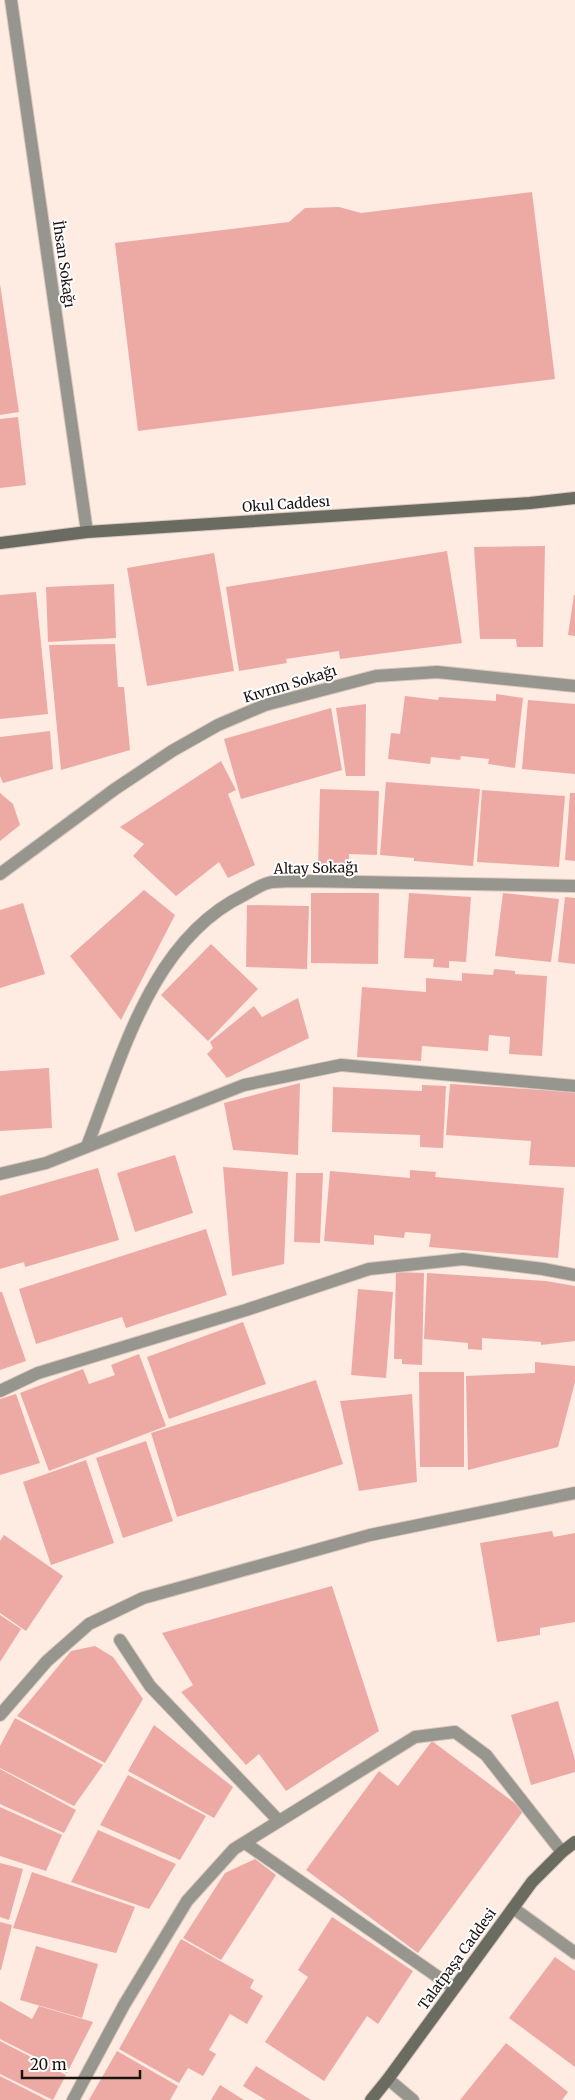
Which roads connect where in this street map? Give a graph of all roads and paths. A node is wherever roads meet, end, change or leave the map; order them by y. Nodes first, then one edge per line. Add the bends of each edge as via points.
1 (11, 0) edge
2 (575, 498) edge
3 (87, 532) junction
4 (0, 543) edge
5 (575, 686) edge
6 (0, 874) edge
7 (575, 886) edge
8 (575, 1086) edge
9 (87, 1146) junction
10 (0, 1174) edge
11 (575, 1275) edge
12 (0, 1390) edge
13 (575, 1494) edge
14 (120, 1640) dead end
15 (0, 1715) edge
16 (279, 1822) junction
17 (245, 1842) junction
18 (575, 1842) edge
19 (562, 1852) junction
20 (514, 1908) junction
21 (575, 1953) edge
22 (454, 1988) junction
23 (388, 2079) junction
24 (73, 2100) edge
25 (371, 2100) edge
26 (413, 2100) edge

1 - 3 street, İhsan Sokağı
2 - 3 main road, Okul Caddesı
3 - 4 main road, Okul Caddesı
5 - 6 street, Kıvrım Sokağı via 437,672 376,676 265,705 218,725 172,751 115,788
7 - 9 street, Altay Sokağı via 303,881 268,883 237,898 194,931 162,969 141,1009
8 - 9 street via 340,1066 244,1085
9 - 10 street via 46,1163
11 - 12 street via 463,1259 369,1269 38,1373
13 - 15 street via 370,1536 143,1598 89,1624 47,1661
14 - 16 street via 150,1686
16 - 17 street
16 - 19 street via 415,1738 455,1732 486,1755
17 - 22 street
17 - 24 street via 234,1849 187,1901 124,2005
18 - 19 main road, Talatpaşa Caddesi
19 - 20 main road, Talatpaşa Caddesi via 532,1882
20 - 21 street
20 - 22 main road, Talatpaşa Caddesi
22 - 23 main road, Talatpaşa Caddesi
23 - 25 main road, Talatpaşa Caddesi
23 - 26 street

